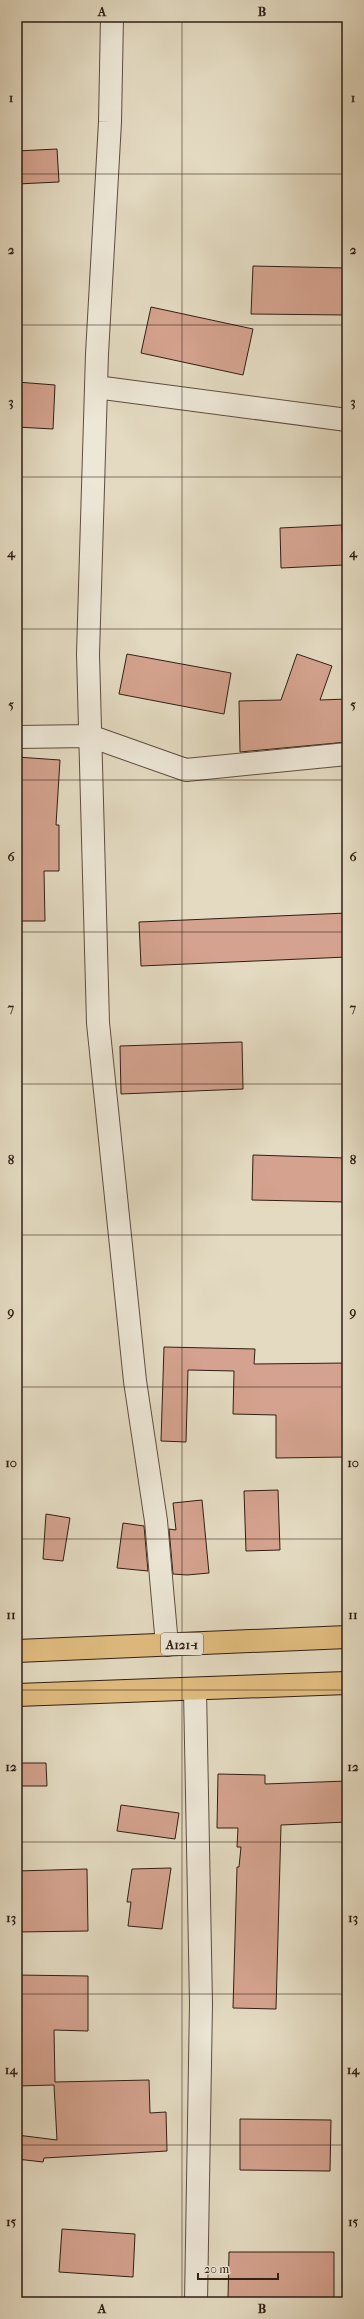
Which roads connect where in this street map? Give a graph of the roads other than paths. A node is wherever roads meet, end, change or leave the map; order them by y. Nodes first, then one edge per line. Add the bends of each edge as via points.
1 (112, 17) edge
2 (96, 387) junction
3 (347, 420) edge
4 (90, 736) junction
5 (17, 737) edge
6 (347, 754) edge
7 (347, 1637) edge
8 (167, 1645) junction
9 (17, 1651) edge
10 (347, 1684) edge
11 (195, 1690) junction
12 (17, 1695) edge
13 (196, 2302) edge

1 - 2 street via 110,122
2 - 3 street
2 - 4 street via 88,654
4 - 5 street
4 - 6 street via 186,770
4 - 8 street via 98,1023 135,1381 156,1520
7 - 8 highway, A121-1
8 - 9 highway, A121-1
10 - 11 highway
11 - 12 highway
11 - 13 street via 201,2003

